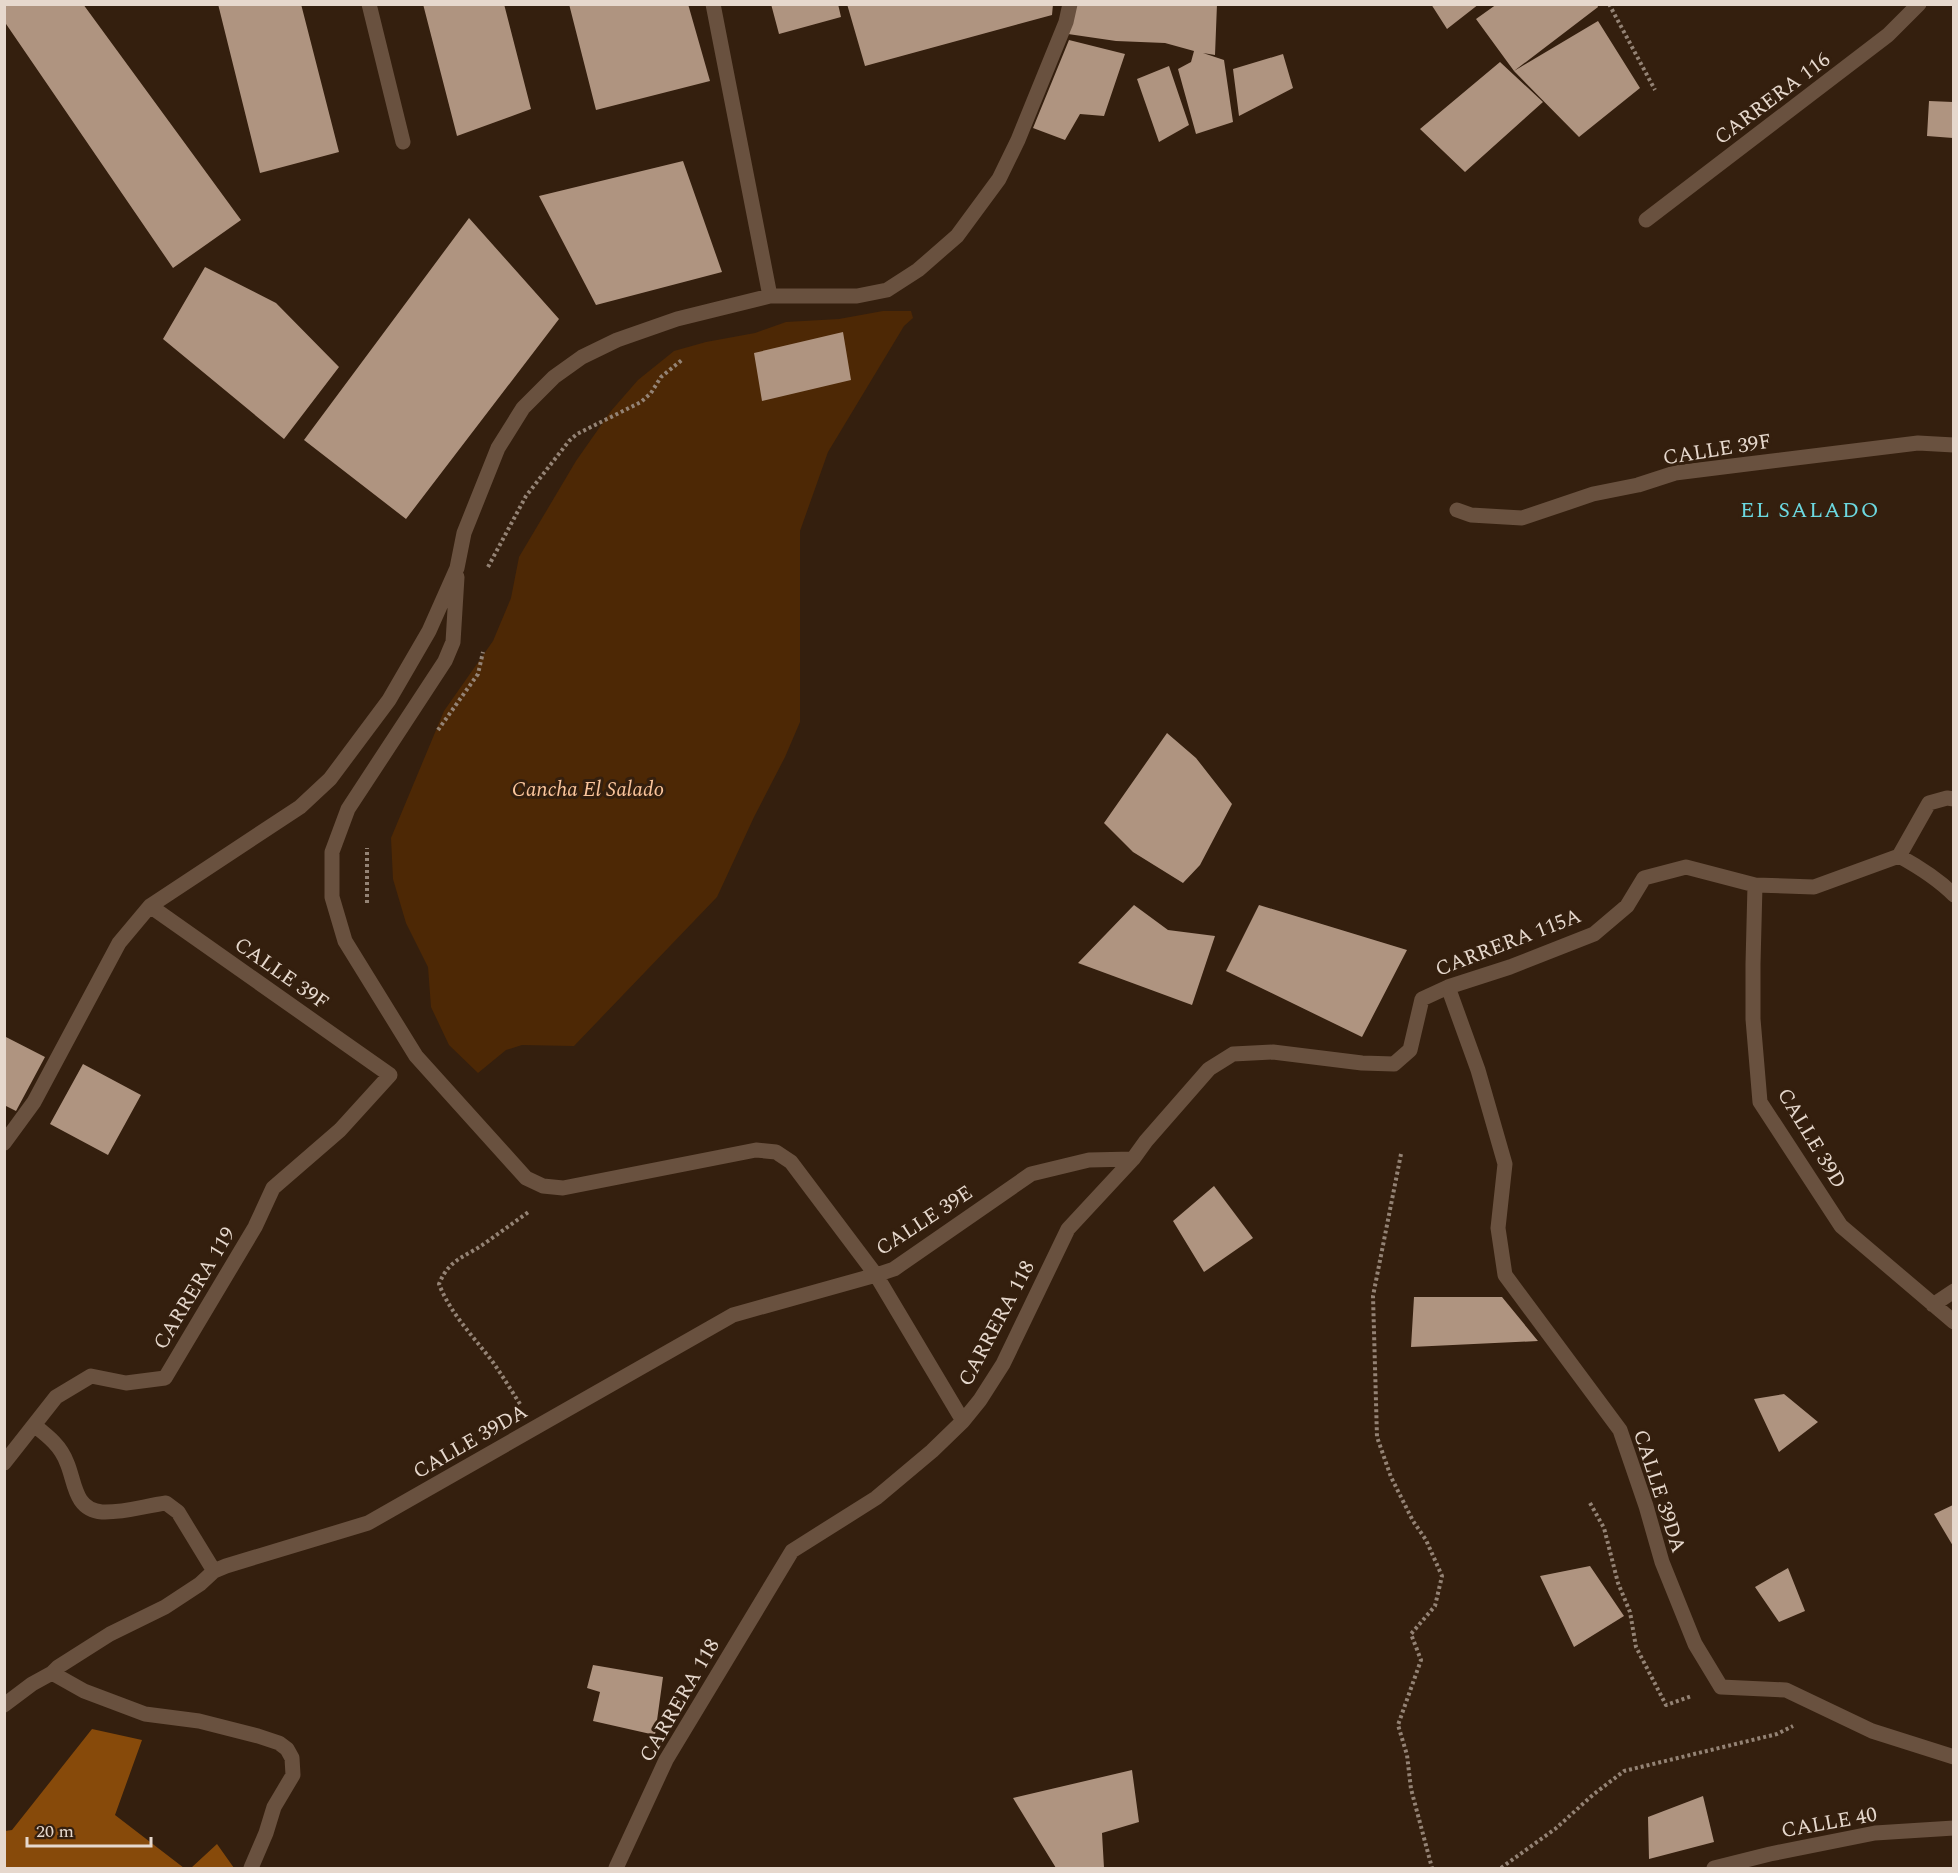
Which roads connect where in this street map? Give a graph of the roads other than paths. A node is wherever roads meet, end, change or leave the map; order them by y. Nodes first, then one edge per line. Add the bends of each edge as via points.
1 (369, 4) edge
2 (713, 4) edge
3 (1070, 4) edge
4 (1919, 4) edge
5 (403, 142) dead end
6 (1646, 220) dead end
7 (770, 296) junction
8 (1953, 445) edge
9 (1457, 510) dead end
10 (457, 568) junction
11 (1953, 799) edge
12 (1899, 856) junction
13 (1755, 885) junction
14 (1953, 895) edge
15 (150, 906) junction
16 (1448, 987) junction
17 (1233, 1054) joint
18 (390, 1075) joint
19 (4, 1143) edge
20 (1133, 1159) junction
21 (876, 1275) junction
22 (1953, 1291) edge
23 (1933, 1305) junction
24 (733, 1315) joint
25 (1953, 1322) edge
26 (963, 1421) junction
27 (34, 1425) junction
28 (4, 1463) edge
29 (214, 1571) junction
30 (52, 1673) junction
31 (4, 1705) edge
32 (1953, 1757) edge
33 (1953, 1828) edge
34 (1771, 1861) edge
35 (251, 1869) edge
36 (616, 1869) edge
37 (1714, 1869) edge

1 - 5 street
2 - 7 street
3 - 7 street via 1018,140 999,179 957,236 918,270 887,290 856,296
4 - 6 street, CARRERA 116 via 1888,35
7 - 10 street via 677,319 617,340 554,376 523,408 498,448 464,533
8 - 9 street, CALLE 39F via 1918,443 1675,473 1522,518 1471,515
10 - 15 street via 429,631 389,700 330,779 300,807
10 - 21 street via 453,642 446,661 348,809 332,852 332,897 345,941 416,1056 526,1178 543,1186 563,1188 756,1150 776,1152 791,1162
11 - 12 street via 1929,803
12 - 13 street, CARRERA 115A via 1814,887
12 - 14 street
13 - 16 street, CARRERA 115A via 1686,867 1644,878 1627,906 1594,934
13 - 23 street, CALLE 39D via 1753,1019 1760,1102 1841,1226
15 - 18 street, CALLE 39F
15 - 19 street via 119,944 34,1102
16 - 17 street, CARRERA 115A via 1422,999 1410,1050 1394,1064 1273,1052
16 - 32 street, CALLE 39DA via 1478,1070 1505,1164 1498,1228 1505,1275 1620,1430 1662,1562 1695,1644 1721,1687 1786,1690 1872,1731
17 - 20 street, CARRERA 118 via 1209,1069
18 - 27 street, CARRERA 119 via 340,1130 273,1188 255,1227 165,1377 126,1383 91,1376 56,1397
20 - 21 street, CALLE 39E via 1089,1160 1030,1174 894,1269
20 - 26 street, CARRERA 118 via 1068,1229 1003,1364
21 - 24 street, CALLE 39E
21 - 26 street
22 - 23 street
23 - 25 street, CALLE 39D
24 - 29 street, CALLE 39DA via 368,1523
26 - 36 street, CARRERA 118 via 876,1498 792,1551 666,1760
27 - 28 street, CARRERA 119
27 - 29 street via 53,1440 67,1462 74,1490 85,1506 99,1512 126,1511 166,1503 178,1512
29 - 30 street via 165,1607 110,1634
30 - 31 street
30 - 35 street via 84,1691 145,1714 199,1720 258,1736 287,1749 293,1775 273,1808
33 - 34 street, CALLE 40 via 1875,1833
34 - 37 street, CALLE 40

